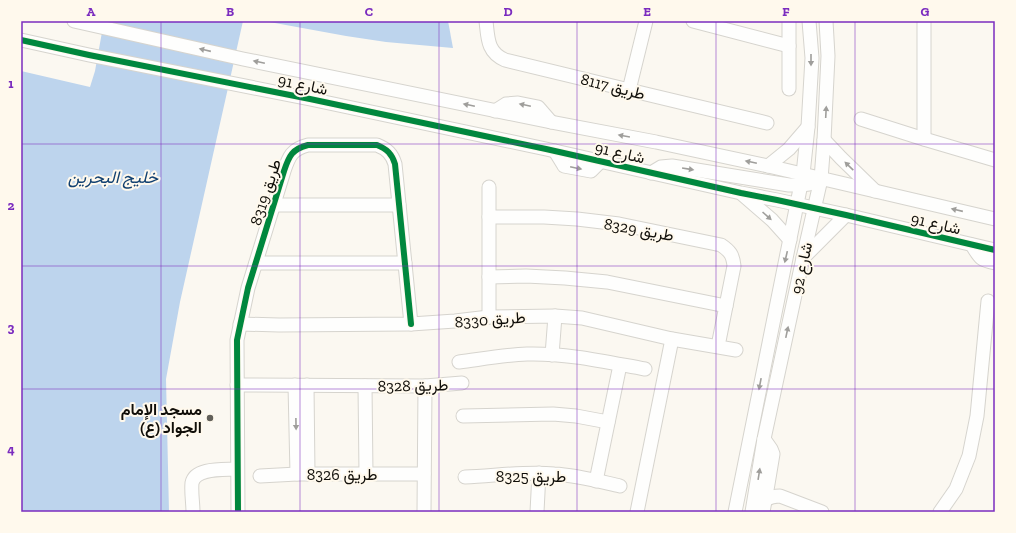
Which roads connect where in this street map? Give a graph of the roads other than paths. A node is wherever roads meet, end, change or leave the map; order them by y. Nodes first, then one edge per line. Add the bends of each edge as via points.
1 (74, 21) edge
2 (486, 21) edge
3 (646, 21) edge
4 (693, 21) edge
5 (789, 21) edge
6 (809, 21) edge
7 (826, 21) edge
8 (924, 21) edge
9 (21, 40) edge
10 (789, 46) junction
11 (789, 89) dead end
12 (629, 90) junction
13 (861, 119) dead end
14 (767, 123) dead end
15 (808, 127) junction
16 (924, 139) junction
17 (824, 140) junction
18 (995, 160) edge
19 (768, 166) junction
20 (651, 173) junction
21 (821, 179) junction
22 (802, 180) junction
23 (489, 187) dead end
24 (875, 191) junction
25 (740, 193) junction
26 (399, 204) junction
27 (274, 205) junction
28 (797, 205) junction
29 (814, 208) junction
30 (846, 215) junction
31 (489, 217) junction
32 (995, 220) edge
33 (790, 240) junction
34 (972, 245) junction
35 (995, 250) edge
36 (803, 258) junction
37 (256, 262) junction
38 (405, 263) junction
39 (995, 263) edge
40 (489, 277) junction
41 (988, 301) dead end
42 (726, 306) junction
43 (556, 316) junction
44 (490, 317) junction
45 (240, 324) junction
46 (411, 324) junction
47 (672, 339) junction
48 (718, 346) junction
49 (736, 350) dead end
50 (552, 355) junction
51 (459, 362) dead end
52 (620, 364) junction
53 (646, 369) dead end
54 (462, 383) dead end
55 (237, 385) junction
56 (301, 385) junction
57 (365, 386) junction
58 (425, 386) junction
59 (463, 416) dead end
60 (608, 422) junction
61 (764, 439) junction
62 (238, 469) junction
63 (539, 473) junction
64 (302, 474) junction
65 (366, 474) junction
66 (424, 474) junction
67 (260, 476) dead end
68 (465, 477) dead end
69 (596, 481) junction
70 (768, 484) junction
71 (620, 486) dead end
72 (786, 498) junction
73 (764, 506) edge
74 (637, 511) edge
75 (193, 512) edge
76 (238, 512) edge
77 (424, 512) edge
78 (537, 512) edge
79 (735, 512) edge
80 (752, 512) edge
81 (822, 512) edge
82 (940, 512) edge

19 -> 1 street, شارع 91 via 243,59
2 - 12 street, طريق 8117 via 491,49 498,57
3 - 12 street
4 - 10 street
5 - 10 street
6 -> 15 street, شارع 92 via 812,58
17 -> 7 street, شارع 92 via 828,56
8 - 16 street
9 -> 20 street, شارع 91
10 - 11 street
12 - 14 street, طريق 8117
13 - 16 street
15 - 19 street via 789,149
15 - 22 street, شارع 92
16 - 18 street
17 - 21 street, شارع 92
24 -> 17 street
19 - 22 street, شارع 91
20 -> 22 street via 661,167 672,166 789,185
20 - 25 street, شارع 91
21 - 22 street via 808,185
21 - 24 street, شارع 91
21 - 29 street, شارع 92
22 - 28 street, شارع 92
23 - 31 street
32 -> 24 street, شارع 91
25 - 28 street, شارع 91
25 -> 33 street via 772,220
26 - 27 street
26 - 27 street, طريق 8319 via 395,164 393,157 384,148 377,145 308,145 300,147 288,159
26 - 38 street, طريق 8319
27 - 37 street, طريق 8319
28 - 29 street, شارع 91
28 - 33 street, شارع 92
29 - 30 street, شارع 91
29 - 36 street, شارع 92
30 - 34 street, شارع 91
30 - 36 street
31 - 40 street
31 - 42 street, طريق 8329 via 544,217 619,224 721,245 730,253 734,266
33 -> 79 street, شارع 92
34 - 35 street, شارع 91
34 - 39 street via 981,258
61 -> 36 street, شارع 92
37 - 38 street
37 - 45 street, طريق 8319
38 - 46 street, طريق 8319
40 - 42 street via 526,276 607,282
40 - 44 street
41 - 82 street via 977,416 969,456 956,489
42 - 48 street, طريق 8329
43 - 44 street, طريق 8330
43 - 47 street, طريق 8330 via 582,318
43 - 50 street
44 - 46 street, طريق 8330
45 - 46 street, طريق 8330
45 - 55 street, طريق 8319 via 237,340
47 - 48 street, طريق 8330
47 - 74 street
48 - 49 street, طريق 8330
50 - 51 street via 526,354
50 - 52 street
52 - 53 street
52 - 60 street
54 - 58 street, طريق 8328
55 - 56 street, طريق 8328
55 - 62 street, طريق 8319
56 - 57 street, طريق 8328
56 - 64 street
57 - 58 street, طريق 8328
57 - 65 street, طريق 8328
58 - 66 street
59 - 60 street via 553,414
60 - 69 street
61 - 70 street via 773,454
80 -> 61 street, شارع 92
62 - 75 street via 207,471 196,476 192,483
62 - 76 street, طريق 8319
63 - 68 street, طريق 8325
63 - 69 street, طريق 8325 via 569,475
63 - 78 street
64 - 65 street, طريق 8326
64 - 67 street, طريق 8326
65 - 66 street, طريق 8326
66 - 77 street
69 - 71 street, طريق 8325
70 - 72 street
70 - 73 street
72 - 73 street via 775,496
72 - 81 street

